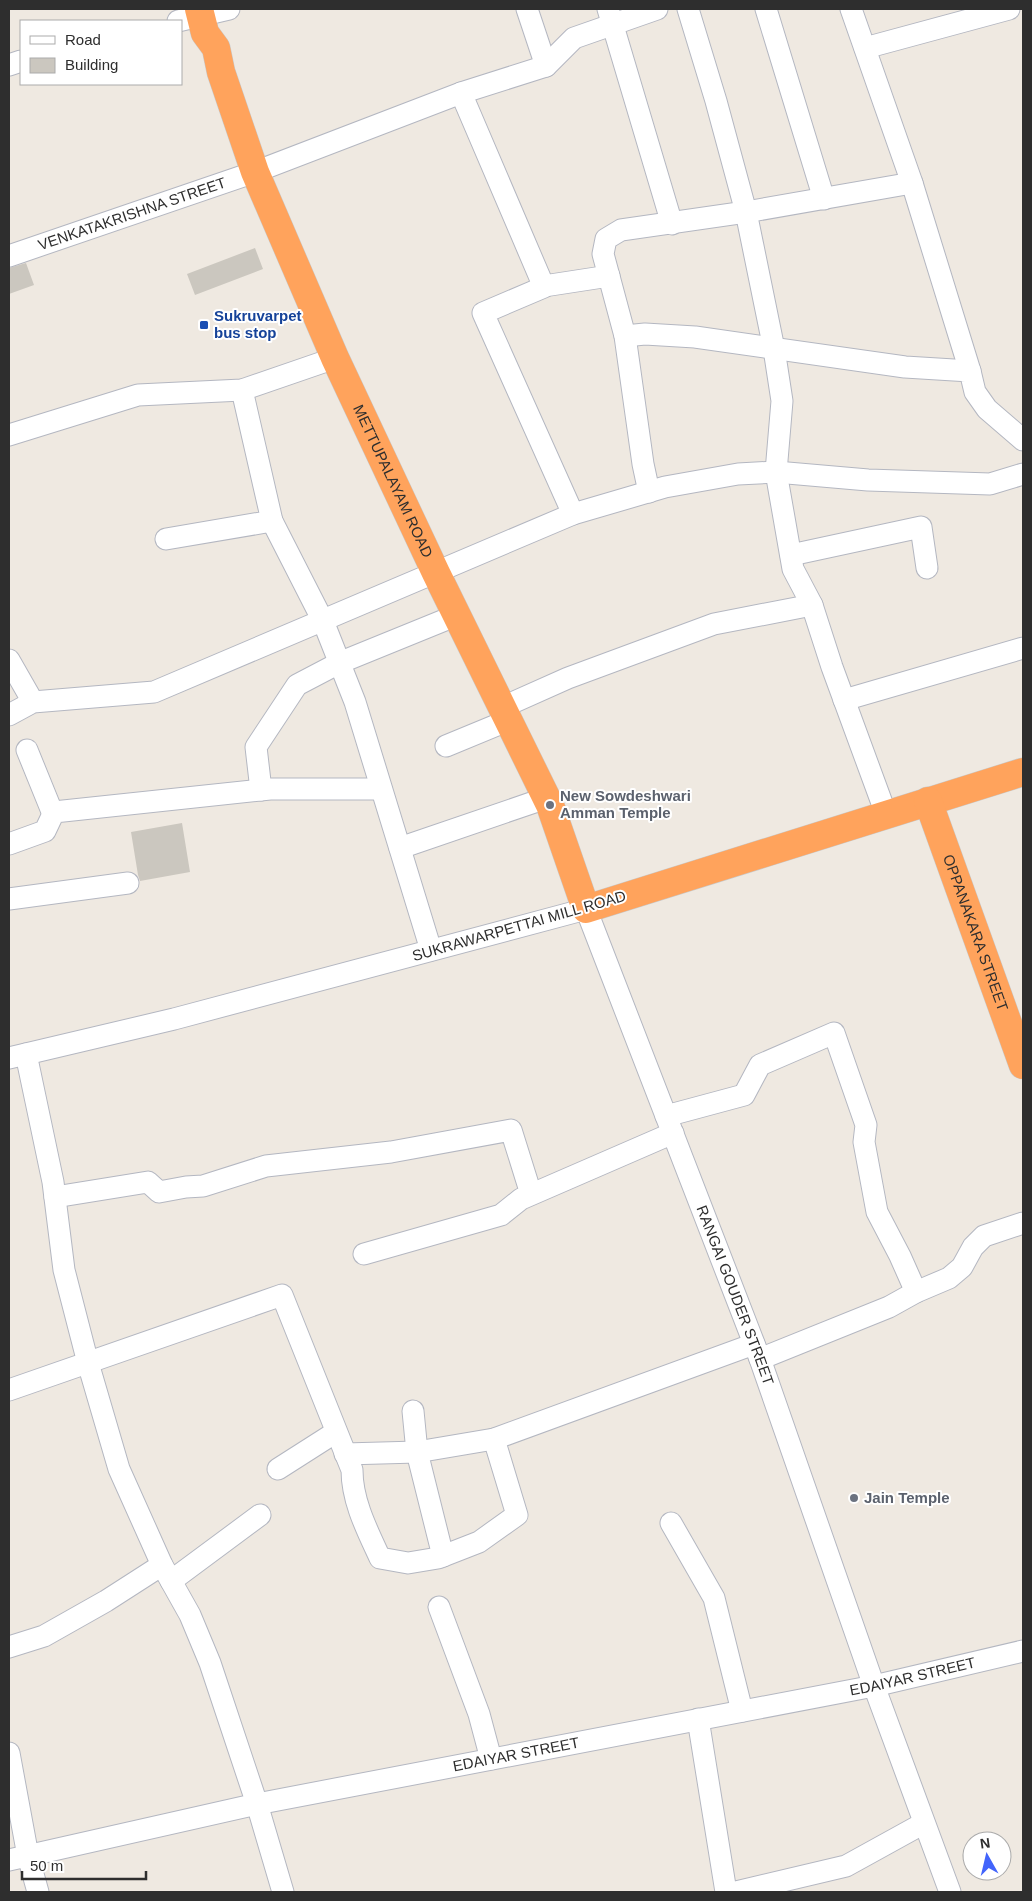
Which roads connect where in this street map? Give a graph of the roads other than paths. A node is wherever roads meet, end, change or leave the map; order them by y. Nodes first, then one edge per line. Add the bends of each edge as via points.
1 (527, 9) edge
2 (657, 9) edge
3 (688, 9) edge
4 (766, 9) edge
5 (851, 9) edge
6 (1009, 9) edge
7 (1020, 9) edge
8 (210, 12) edge
9 (610, 17) edge
10 (1023, 19) edge
11 (865, 48) junction
12 (546, 66) junction
13 (461, 93) junction
14 (255, 172) junction
15 (912, 183) junction
16 (824, 198) junction
17 (746, 212) junction
18 (672, 224) junction
19 (9, 256) edge
20 (609, 276) junction
21 (544, 286) junction
22 (625, 336) junction
23 (774, 349) junction
24 (335, 358) junction
25 (970, 370) junction
26 (242, 390) junction
27 (1019, 432) edge
28 (9, 435) edge
29 (776, 472) junction
30 (1023, 474) edge
31 (649, 492) junction
32 (573, 514) junction
33 (272, 521) junction
34 (166, 539) dead end
35 (791, 554) junction
36 (927, 568) dead end
37 (436, 573) junction
38 (812, 605) junction
39 (457, 615) junction
40 (323, 621) junction
41 (1023, 648) edge
42 (9, 660) edge
43 (339, 663) junction
44 (844, 700) junction
45 (33, 702) junction
46 (506, 714) junction
47 (9, 715) edge
48 (446, 746) dead end
49 (27, 750) dead end
50 (1023, 772) edge
51 (381, 789) junction
52 (261, 790) junction
53 (546, 798) junction
54 (928, 800) junction
55 (53, 814) junction
56 (886, 814) junction
57 (9, 844) edge
58 (400, 848) junction
59 (128, 883) dead end
60 (9, 899) edge
61 (586, 908) junction
62 (431, 950) junction
63 (18, 1056) edge
64 (1023, 1065) edge
65 (669, 1124) junction
66 (531, 1194) junction
67 (55, 1197) junction
68 (1023, 1223) edge
69 (364, 1254) dead end
70 (916, 1292) junction
71 (757, 1352) junction
72 (88, 1363) junction
73 (9, 1390) edge
74 (413, 1411) dead end
75 (336, 1432) junction
76 (494, 1438) junction
77 (417, 1452) junction
78 (345, 1454) junction
79 (278, 1469) dead end
80 (260, 1515) dead end
81 (670, 1523) dead end
82 (443, 1556) junction
83 (166, 1573) junction
84 (438, 1607) dead end
85 (9, 1647) edge
86 (1023, 1651) edge
87 (874, 1686) junction
88 (742, 1711) junction
89 (698, 1719) junction
90 (9, 1753) edge
91 (491, 1759) junction
92 (257, 1804) junction
93 (924, 1823) junction
94 (18, 1858) edge
95 (38, 1892) edge
96 (283, 1892) edge
97 (726, 1892) edge
98 (736, 1892) edge
99 (950, 1892) edge

1 - 12 street
2 - 9 street
3 - 17 street
4 - 16 street
5 - 11 street
6 - 11 street
7 - 10 street
8 - 14 highway, METTUPALAYAM ROAD via 205,33 216,48
9 - 12 street via 574,38
9 - 18 street
11 - 15 street
12 - 13 street, VENKATAKRISHNA STREET
13 - 14 street, VENKATAKRISHNA STREET
13 - 21 street
14 - 19 street, VENKATAKRISHNA STREET
14 - 24 highway, METTUPALAYAM ROAD
15 - 16 street
15 - 25 street
16 - 17 street
17 - 18 street
17 - 23 street
18 - 20 street via 621,230 606,239 603,254
20 - 21 street
20 - 22 street
21 - 32 street via 483,313
22 - 23 street via 695,337
22 - 31 street
23 - 25 street via 906,367
23 - 29 street via 782,401
24 - 26 street
24 - 37 highway, METTUPALAYAM ROAD
25 - 27 street via 975,392 987,409
26 - 28 street via 138,395
26 - 33 street
29 - 30 street via 868,480 990,484
29 - 31 street via 738,474
29 - 35 street
31 - 32 street
32 - 37 street
33 - 34 street
33 - 40 street
35 - 36 street via 921,527
35 - 38 street via 793,569
37 - 39 highway, METTUPALAYAM ROAD
37 - 40 street
38 - 44 street
38 - 46 street via 714,624 568,678
39 - 43 street
39 - 46 highway, METTUPALAYAM ROAD
40 - 43 street
40 - 45 street via 154,692
41 - 44 street
42 - 45 street
43 - 51 street via 355,702
43 - 52 street via 297,685 256,747
44 - 56 street
45 - 47 street
46 - 48 street
46 - 53 highway, METTUPALAYAM ROAD
49 - 55 street
50 - 54 highway, SUKRAWARPETTAI MILL ROAD
51 - 52 street
51 - 58 street
52 - 55 street
53 - 58 street
53 - 61 highway, METTUPALAYAM ROAD
54 - 56 highway, SUKRAWARPETTAI MILL ROAD
54 - 64 highway, OPPANAKARA STREET
55 - 57 street via 44,832
56 - 61 highway, SUKRAWARPETTAI MILL ROAD
58 - 62 street
59 - 60 street
61 - 62 street, SUKRAWARPETTAI MILL ROAD
61 - 65 street, RANGAI GOUDER STREET
62 - 63 street, SUKRAWARPETTAI MILL ROAD via 174,1019
63 - 67 street
65 - 66 street
65 - 70 street via 744,1095 760,1065 834,1033 866,1125 864,1142 877,1212
65 - 71 street, RANGAI GOUDER STREET
66 - 67 street via 511,1130 390,1152 266,1166 203,1186 159,1192 148,1182
66 - 69 street via 501,1215
67 - 72 street via 64,1270
68 - 70 street via 984,1236 972,1246 962,1266 949,1278
70 - 71 street via 889,1307
71 - 76 street
71 - 87 street, RANGAI GOUDER STREET
72 - 73 street
72 - 75 street via 282,1295
72 - 83 street via 119,1469
74 - 77 street
75 - 78 street
75 - 79 street
76 - 77 street
76 - 82 street via 517,1515 479,1542
77 - 78 street
77 - 82 street
78 - 82 street via 352,1470 352,1489 380,1558 408,1563
80 - 83 street
81 - 88 street via 714,1598
83 - 85 street via 106,1601 44,1636
83 - 92 street via 190,1614 210,1663
84 - 91 street via 479,1714
86 - 87 street, EDAIYAR STREET
87 - 88 street, EDAIYAR STREET
87 - 93 street, RANGAI GOUDER STREET
88 - 89 street, EDAIYAR STREET
89 - 91 street, EDAIYAR STREET
89 - 97 street
90 - 94 street
91 - 92 street, EDAIYAR STREET
92 - 94 street, EDAIYAR STREET
92 - 96 street
93 - 98 street via 846,1866
93 - 99 street, RANGAI GOUDER STREET
94 - 95 street

